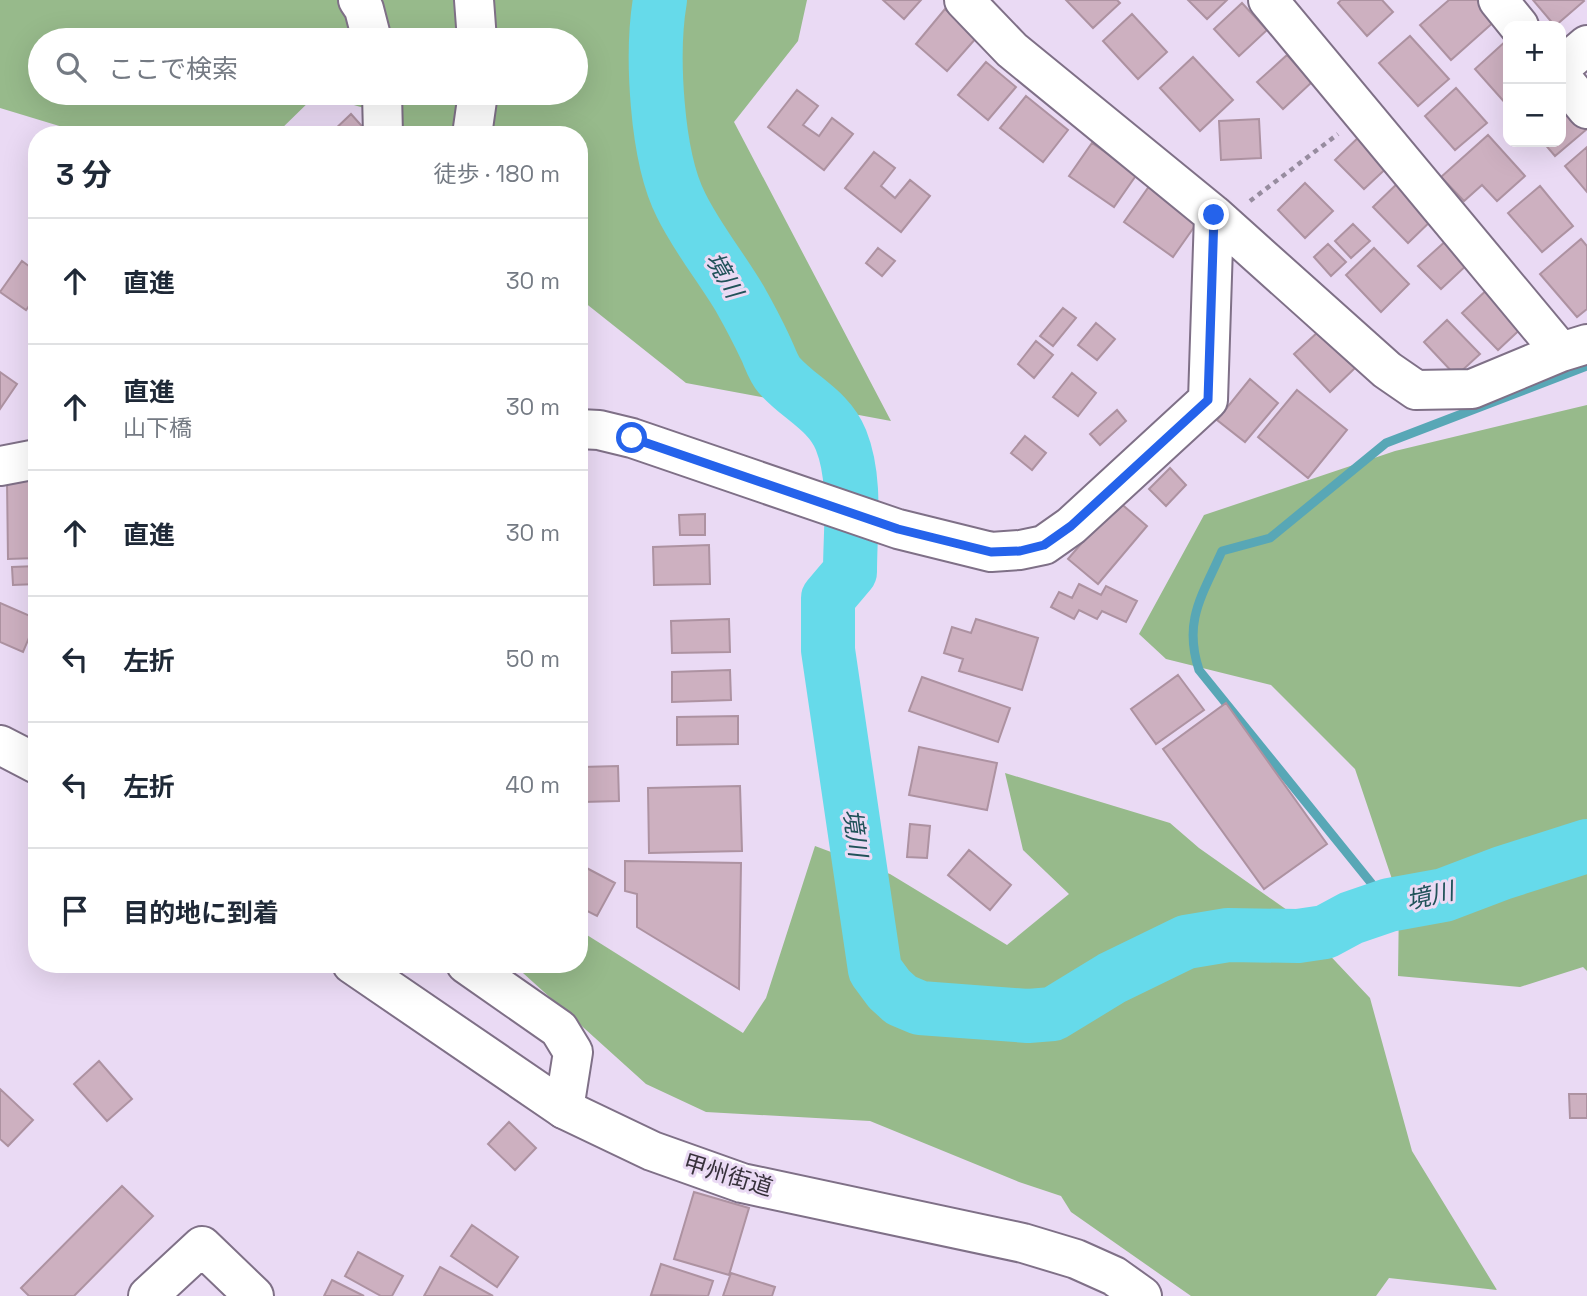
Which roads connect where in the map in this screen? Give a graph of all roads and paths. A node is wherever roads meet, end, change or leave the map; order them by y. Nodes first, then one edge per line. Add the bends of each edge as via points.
1 (358, 0) edge
2 (964, 0) edge
3 (1268, 0) edge
4 (1498, 0) edge
5 (1515, 21) edge
6 (369, 28) edge
7 (1587, 45) edge
8 (1566, 63) edge
9 (1566, 83) edge
10 (383, 105) edge
11 (476, 105) edge
12 (1587, 109) edge
13 (1364, 115) junction
14 (383, 126) edge
15 (473, 126) edge
16 (1218, 219) junction
17 (1574, 348) edge
18 (588, 429) edge
19 (28, 461) edge
20 (0, 466) edge
21 (0, 745) edge
22 (28, 759) edge
23 (365, 973) edge
24 (479, 973) edge
25 (564, 1109) junction
26 (148, 1296) edge
27 (254, 1296) edge
28 (1142, 1296) edge

1 - 6 main road
2 - 16 main road via 1012,50
3 - 13 main road
4 - 5 main road
7 - 8 main road
9 - 12 main road
10 - 14 main road
11 - 15 main road
13 - 16 path
13 - 17 main road
16 - 17 main road via 1387,370 1416,390 1472,388
16 - 18 main road via 1208,400 1071,526 1044,545 991,552 898,529 632,438
19 - 20 main road
21 - 22 main road
23 - 25 main road, 甲州街道
24 - 25 main road via 559,1029 573,1052
25 - 28 main road, 甲州街道 via 652,1151 742,1183 1023,1244 1076,1259 1114,1276
26 - 27 main road via 202,1246

